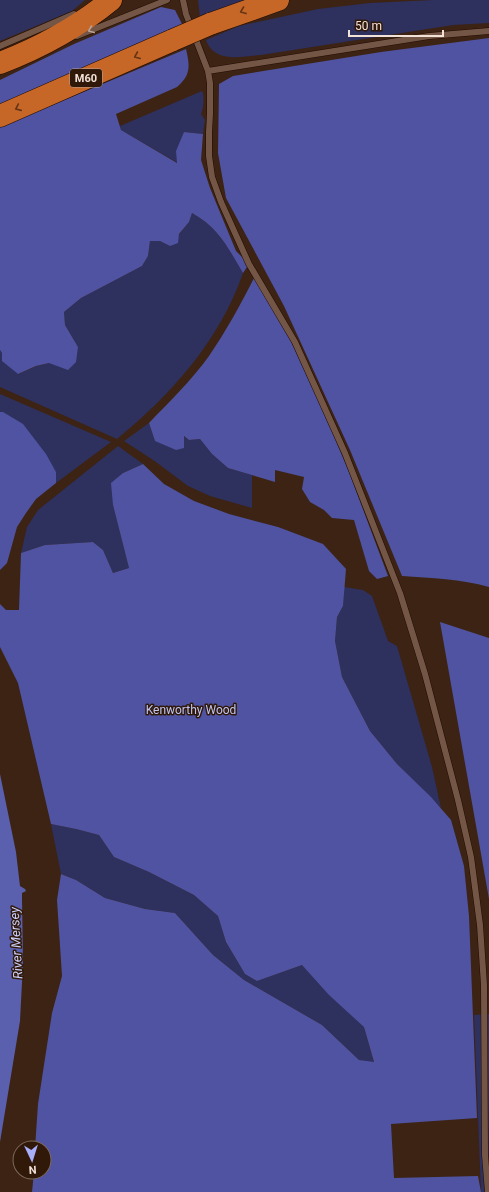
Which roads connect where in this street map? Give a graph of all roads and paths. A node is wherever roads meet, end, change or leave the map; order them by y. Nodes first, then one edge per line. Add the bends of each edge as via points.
1 (111, 0) edge
2 (167, 0) edge
3 (183, 0) edge
4 (278, 0) edge
5 (83, 9) dead end
6 (489, 31) edge
7 (73, 38) dead end
8 (58, 43) dead end
9 (6, 55) edge
10 (208, 71) junction
11 (0, 116) edge
12 (488, 1192) edge

1 - 9 highway via 68,30
2 -> 7 lane
3 - 10 lane
4 -> 11 highway, M60, bridge via 210,24
5 - 9 lane
6 - 10 lane via 429,36
8 - 9 lane
10 - 12 lane via 208,132 212,177 249,264 295,342 347,460 400,593 425,674 458,800 480,925 484,985 485,1155

